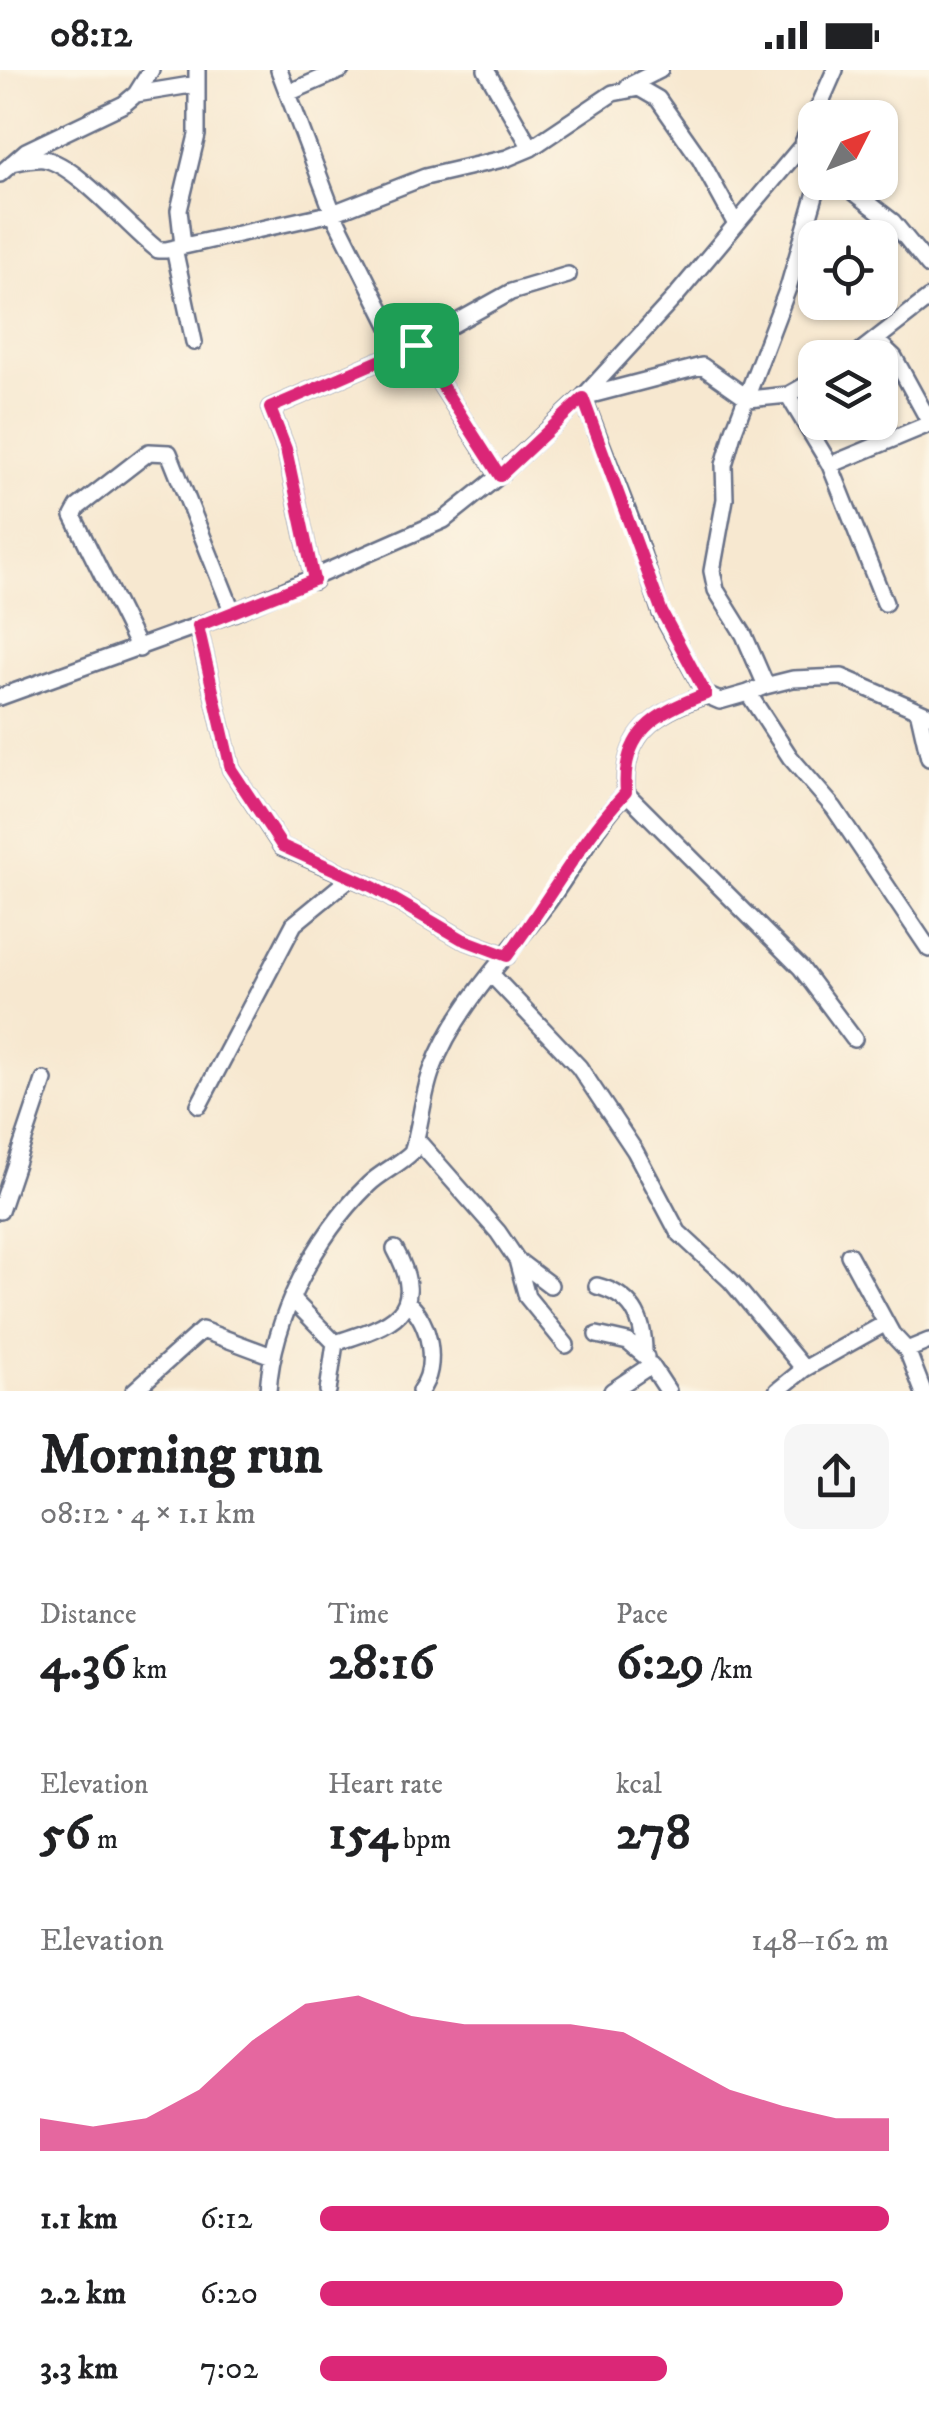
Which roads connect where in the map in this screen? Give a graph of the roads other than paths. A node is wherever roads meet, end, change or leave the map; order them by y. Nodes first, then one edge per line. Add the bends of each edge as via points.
1 (150, 70) edge
2 (279, 70) edge
3 (341, 70) edge
4 (486, 70) edge
5 (660, 70) edge
6 (835, 70) edge
7 (197, 77) edge
8 (288, 93) junction
9 (613, 93) junction
10 (136, 94) junction
11 (821, 100) edge
12 (531, 148) junction
13 (798, 149) edge
14 (6, 168) edge
15 (813, 200) edge
16 (864, 200) edge
17 (333, 214) junction
18 (734, 221) junction
19 (178, 246) junction
20 (929, 266) edge
21 (568, 274) dead end
22 (929, 298) edge
23 (879, 340) edge
24 (194, 342) dead end
25 (416, 345) junction
26 (898, 364) edge
27 (798, 389) edge
28 (788, 395) junction
29 (583, 398) junction
30 (749, 399) junction
31 (929, 422) edge
32 (830, 465) junction
33 (500, 476) junction
34 (314, 580) junction
35 (885, 602) dead end
36 (233, 613) junction
37 (198, 626) junction
38 (139, 649) junction
39 (765, 686) junction
40 (748, 692) junction
41 (1, 694) edge
42 (706, 694) junction
43 (924, 715) edge
44 (929, 758) edge
45 (626, 792) junction
46 (350, 878) junction
47 (929, 949) edge
48 (507, 956) junction
49 (491, 974) junction
50 (854, 1039) dead end
51 (44, 1080) dead end
52 (199, 1106) dead end
53 (416, 1140) junction
54 (0, 1211) edge
55 (395, 1249) dead end
56 (849, 1255) dead end
57 (517, 1260) junction
58 (550, 1285) dead end
59 (597, 1286) dead end
60 (294, 1301) junction
61 (408, 1303) junction
62 (886, 1323) junction
63 (597, 1334) dead end
64 (929, 1340) edge
65 (335, 1343) junction
66 (566, 1345) dead end
67 (907, 1350) junction
68 (272, 1356) junction
69 (647, 1358) junction
70 (804, 1369) junction
71 (134, 1391) edge
72 (268, 1391) edge
73 (328, 1391) edge
74 (420, 1391) edge
75 (612, 1391) edge
76 (668, 1391) edge
77 (777, 1391) edge
78 (922, 1391) edge

1 - 10 street
2 - 8 street
3 - 8 street
4 - 12 street
5 - 9 street
6 - 11 street
7 - 10 street
7 - 19 street via 197,135 179,210
8 - 17 street
9 - 12 street
9 - 18 street via 639,88 658,99
10 - 14 street via 38,144
12 - 17 street via 425,177
13 - 18 street
14 - 19 street via 41,158 64,166 158,250
15 - 30 street
16 - 20 street via 893,222
17 - 19 street
17 - 25 street via 392,331
18 - 29 street
19 - 24 street
21 - 25 street via 511,292
22 - 23 street
25 - 33 street
25 - 34 street via 270,408 286,449
26 - 31 street
27 - 28 street
28 - 30 street
28 - 32 street
29 - 30 street via 702,366
29 - 33 street
29 - 42 street via 662,612
30 - 39 street via 724,465 712,571
31 - 32 street
32 - 35 street
33 - 34 street via 444,520
34 - 36 street
36 - 37 street
36 - 38 street via 169,453 149,452 73,516
37 - 38 street
37 - 46 street via 231,769 282,846
38 - 41 street
39 - 40 street
39 - 43 street via 842,677
40 - 42 street via 720,701
40 - 47 street
42 - 45 street via 675,706 635,739 624,764
43 - 44 street
45 - 48 street
45 - 50 street via 801,968
46 - 48 street
46 - 52 street via 294,924
48 - 49 street
49 - 53 street via 431,1071
49 - 70 street via 579,1067 636,1152 678,1232 721,1271
51 - 54 street
53 - 57 street
53 - 60 street via 412,1152 369,1184 313,1253
55 - 61 street via 409,1274
56 - 62 street
57 - 58 street
57 - 66 street via 528,1297
59 - 69 street via 628,1302 644,1332
60 - 65 street
60 - 68 street
61 - 65 street via 398,1316
61 - 74 street via 430,1342
62 - 67 street
62 - 70 street
63 - 69 street via 628,1342
64 - 67 street
65 - 73 street
67 - 78 street
68 - 71 street via 202,1330
68 - 72 street
69 - 75 street
69 - 76 street
70 - 77 street

